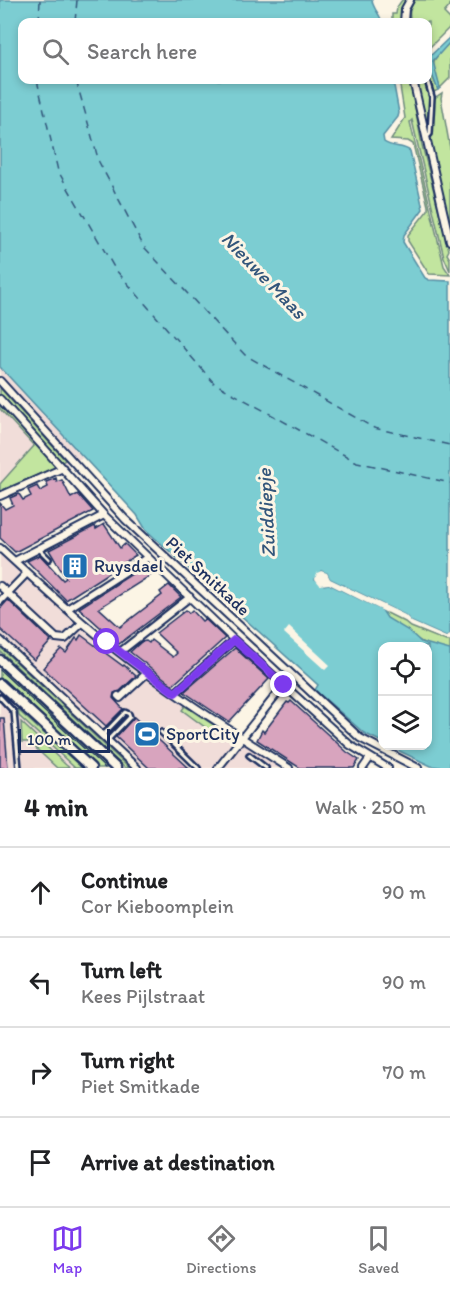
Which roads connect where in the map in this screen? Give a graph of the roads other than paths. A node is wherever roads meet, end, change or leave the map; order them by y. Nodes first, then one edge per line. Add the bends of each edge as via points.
1 (410, 0) edge
2 (406, 18) edge
3 (414, 84) edge
4 (428, 84) edge
5 (426, 138) junction
6 (450, 241) edge
7 (0, 381) edge
8 (0, 399) edge
9 (63, 468) junction
10 (0, 496) edge
11 (104, 515) junction
12 (0, 548) edge
13 (39, 548) junction
14 (148, 557) junction
15 (49, 559) dead end
16 (15, 561) junction
17 (27, 573) junction
18 (0, 586) edge
19 (8, 593) junction
20 (190, 597) junction
21 (0, 602) edge
22 (67, 609) junction
23 (82, 623) junction
24 (0, 640) edge
25 (234, 640) junction
26 (120, 652) junction
27 (0, 660) edge
28 (146, 674) junction
29 (0, 684) edge
30 (284, 685) junction
31 (175, 693) junction
32 (118, 696) dead end
33 (0, 697) edge
34 (161, 732) dead end
35 (105, 738) junction
36 (242, 738) junction
37 (249, 754) dead end
38 (370, 758) junction
39 (19, 768) edge
40 (91, 768) edge
41 (116, 768) edge
42 (137, 768) edge
43 (198, 768) edge
44 (219, 768) edge
45 (266, 768) edge
46 (289, 768) edge
47 (363, 768) edge
48 (388, 768) edge
49 (418, 768) edge

1 - 2 street
3 - 5 street
4 - 5 lane via 432,97 430,134
5 - 6 street
7 - 49 street, Piet Smitkade via 125,519 360,738
8 - 9 street, Piet Smitkade
9 - 10 street
9 - 11 street, Piet Smitkade
11 - 13 street
11 - 14 street, Piet Smitkade
12 - 16 street
13 - 15 lane
13 - 16 street
14 - 20 street, Piet Smitkade
14 - 22 street
16 - 17 street
17 - 19 street
17 - 22 street
18 - 19 street
19 - 21 street
19 - 23 street via 56,638 65,639
20 - 25 street, Piet Smitkade
20 - 26 street
22 - 23 street
23 - 26 street
24 - 35 street
25 - 30 street, Piet Smitkade
25 - 31 street
26 - 28 street
27 - 41 main road
28 - 31 street
28 - 32 street
29 - 40 main road
30 - 36 street
30 - 38 street, Piet Smitkade via 350,746
31 - 36 street
33 - 39 lane via 14,712
34 - 43 lane
35 - 35 lane via 125,712 129,714 130,717
35 - 42 street
36 - 44 street
36 - 46 street
37 - 45 lane
38 - 47 street
38 - 48 street, Piet Smitkade

